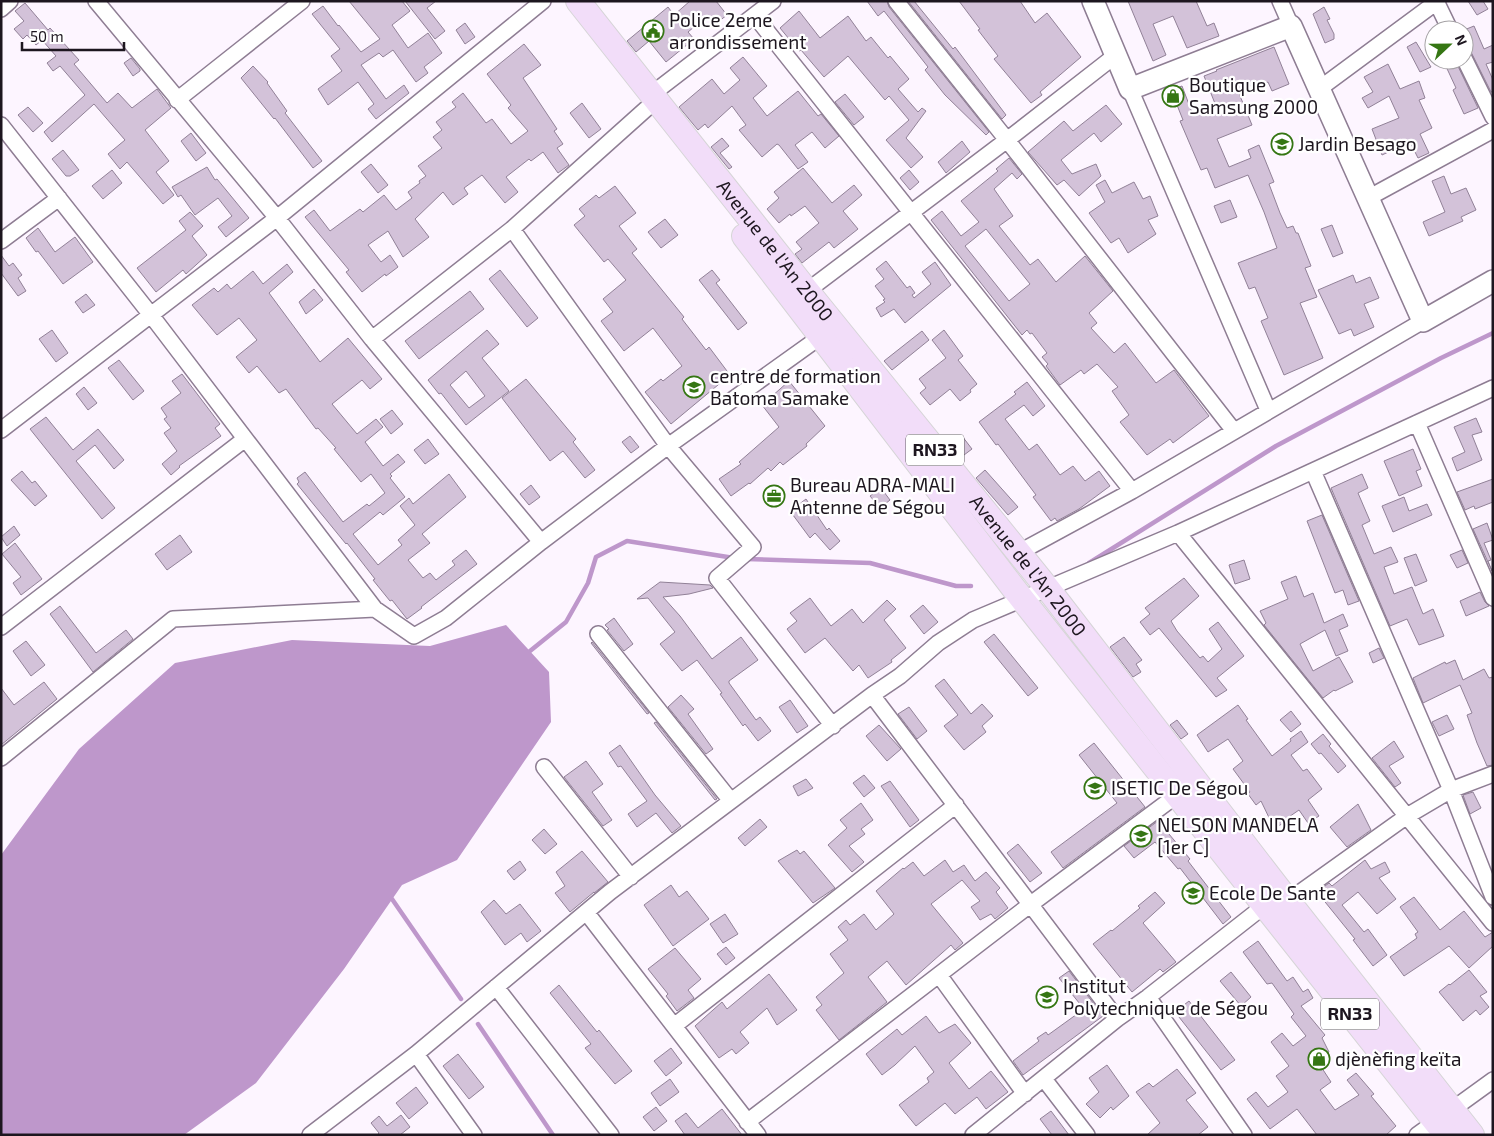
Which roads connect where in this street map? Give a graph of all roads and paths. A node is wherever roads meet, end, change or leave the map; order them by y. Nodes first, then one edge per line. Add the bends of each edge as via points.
1 (10, 1) edge
2 (96, 1) edge
3 (302, 1) edge
4 (543, 1) edge
5 (562, 1) edge
6 (578, 1) edge
7 (773, 1) edge
8 (896, 1) edge
9 (1093, 1) edge
10 (1437, 2) edge
11 (1, 9) edge
12 (1288, 10) edge
13 (755, 16) junction
14 (1445, 20) edge
15 (1116, 55) junction
16 (1470, 70) edge
17 (1130, 89) junction
18 (1319, 89) junction
19 (177, 100) junction
20 (649, 101) junction
21 (1493, 117) edge
22 (1, 124) edge
23 (1493, 130) edge
24 (1007, 140) junction
25 (59, 198) junction
26 (1368, 198) junction
27 (910, 213) junction
28 (277, 218) junction
29 (512, 229) junction
30 (1, 241) edge
31 (1493, 281) edge
32 (807, 291) junction
33 (151, 315) junction
34 (1423, 321) junction
35 (820, 337) junction
36 (372, 339) junction
37 (1493, 388) edge
38 (1268, 410) junction
39 (1417, 423) junction
40 (1, 430) edge
41 (1234, 431) junction
42 (245, 439) junction
43 (668, 446) junction
44 (1312, 471) junction
45 (1132, 491) junction
46 (1178, 532) junction
47 (541, 542) junction
48 (1018, 553) junction
49 (1048, 589) junction
50 (1493, 598) edge
51 (1023, 600) junction
52 (375, 609) junction
53 (1, 627) edge
54 (598, 634) dead end
55 (872, 695) junction
56 (833, 726) junction
57 (1, 758) edge
58 (544, 767) dead end
59 (1493, 774) edge
60 (1451, 790) junction
61 (1177, 795) junction
62 (731, 802) junction
63 (956, 805) junction
64 (1407, 816) junction
65 (631, 876) junction
66 (1493, 897) edge
67 (1288, 901) junction
68 (1031, 904) junction
69 (1264, 906) junction
70 (586, 912) junction
71 (1493, 924) edge
72 (940, 975) junction
73 (496, 987) junction
74 (1148, 997) junction
75 (1117, 1019) junction
76 (674, 1026) junction
77 (416, 1054) junction
78 (1044, 1079) junction
79 (1493, 1080) edge
80 (1025, 1094) junction
81 (747, 1122) junction
82 (1445, 1122) edge
83 (330, 1129) edge
84 (310, 1135) edge
85 (474, 1135) edge
86 (611, 1135) edge
87 (758, 1135) edge
88 (973, 1135) edge
89 (1087, 1135) edge
90 (1244, 1135) edge
91 (1417, 1135) edge
92 (1472, 1135) edge

1 - 11 street
2 - 19 street
3 - 19 street
4 - 28 street
5 - 20 main road, Avenue de l'An 2000 / RN33
6 - 20 main road, Avenue de l'An 2000 / RN33
7 - 13 street
8 - 24 street
9 - 15 street
10 - 14 street
10 - 18 street
12 - 17 street
12 - 18 street
13 - 20 street
13 - 27 street
15 - 17 street
15 - 24 street
16 - 21 street
17 - 38 street
18 - 26 street
19 - 28 street
20 - 29 street
20 - 32 main road, Avenue de l'An 2000 / RN33
20 - 35 main road, Avenue de l'An 2000 / RN33
22 - 25 street
23 - 26 street
24 - 27 street
24 - 41 street
25 - 30 street
25 - 33 street
26 - 34 street
27 - 32 street
27 - 45 street
28 - 33 street
28 - 36 street
29 - 36 street
29 - 43 street
31 - 34 street
32 - 48 main road, Avenue de l'An 2000 / RN33
33 - 40 street
33 - 42 street
34 - 38 street
35 - 43 street
35 - 51 main road, Avenue de l'An 2000 / RN33
36 - 47 street
37 - 39 street
38 - 41 street
39 - 44 street
39 - 50 street
41 - 45 street
42 - 52 street
42 - 53 street
43 - 47 street
43 - 56 street via 754,547 717,578
44 - 46 street
44 - 60 street
45 - 48 street
46 - 49 street
46 - 64 street
47 - 52 street via 446,618 414,636
48 - 49 main road, Avenue de l'An 2000 / RN33
49 - 51 street
49 - 67 main road, Avenue de l'An 2000 / RN33
51 - 55 street via 973,620
51 - 61 main road, Avenue de l'An 2000 / RN33
52 - 57 street via 173,619
54 - 62 street
55 - 56 street
55 - 63 street
56 - 62 street
58 - 65 street
59 - 60 street
60 - 64 street
60 - 66 street
61 - 68 street
61 - 69 main road, Avenue de l'An 2000 / RN33
62 - 65 street
63 - 68 street
63 - 76 street
64 - 67 street
64 - 71 street
65 - 70 street
67 - 82 main road, Avenue de l'An 2000 / RN33
68 - 72 street
68 - 75 street
69 - 74 street
69 - 82 main road, Avenue de l'An 2000 / RN33
70 - 73 street
70 - 76 street
72 - 80 street
72 - 81 street
73 - 77 street
73 - 86 street
74 - 75 street
74 - 90 street
75 - 78 street
76 - 81 street
77 - 83 street
77 - 85 street
78 - 80 street
78 - 89 street
79 - 82 street
80 - 88 street
81 - 87 street
82 - 91 street
82 - 92 main road, Avenue de l'An 2000 / RN33
83 - 84 street

